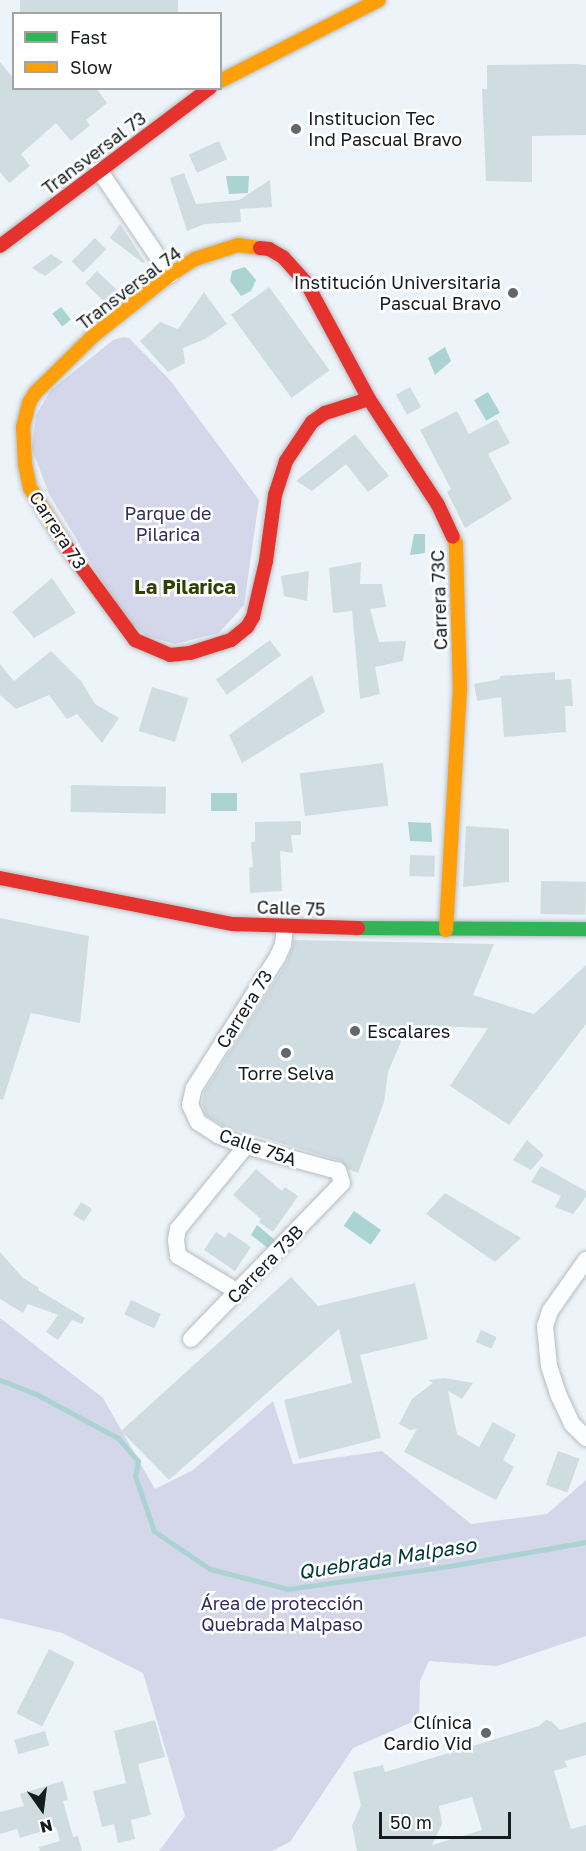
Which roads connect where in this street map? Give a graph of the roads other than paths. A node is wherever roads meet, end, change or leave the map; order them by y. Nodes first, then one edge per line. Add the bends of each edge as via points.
1 (379, 0) edge
2 (222, 80) edge
3 (207, 90) edge
4 (99, 170) junction
5 (0, 246) edge
6 (238, 246) joint
7 (170, 275) junction
8 (51, 375) joint
9 (369, 399) junction
10 (0, 878) edge
11 (285, 927) junction
12 (586, 929) edge
13 (446, 930) junction
14 (194, 1088) joint
15 (246, 1146) junction
16 (339, 1187) joint
17 (586, 1260) edge
18 (238, 1293) junction
19 (191, 1339) dead end
20 (586, 1438) edge

1 - 2 street
3 - 4 street, Transversal 73
4 - 5 street, Transversal 73
4 - 7 street
6 - 7 street, Transversal 74 via 195,260
6 - 9 street, Carrera 73C via 269,249 296,270
7 - 8 street, Transversal 74
8 - 9 street, Carrera 73 via 34,393 26,414 24,449 30,488 53,528 121,624 135,640 170,655 219,645 248,627 257,606 275,495 285,461 312,422 325,413
9 - 13 street, Carrera 73C via 438,505 456,544 460,690
10 - 11 street, Calle 75 via 203,919
11 - 13 street, Calle 75
11 - 14 street, Carrera 73 via 278,956
12 - 13 street, Calle 75
14 - 15 street, Calle 75A via 190,1105 198,1122
15 - 16 street, Calle 75A via 338,1171 342,1183
15 - 18 street via 178,1228 176,1240 178,1256
16 - 18 street, Carrera 73B
17 - 20 street via 550,1311 545,1326 549,1366 572,1424
18 - 19 street, Carrera 73B

